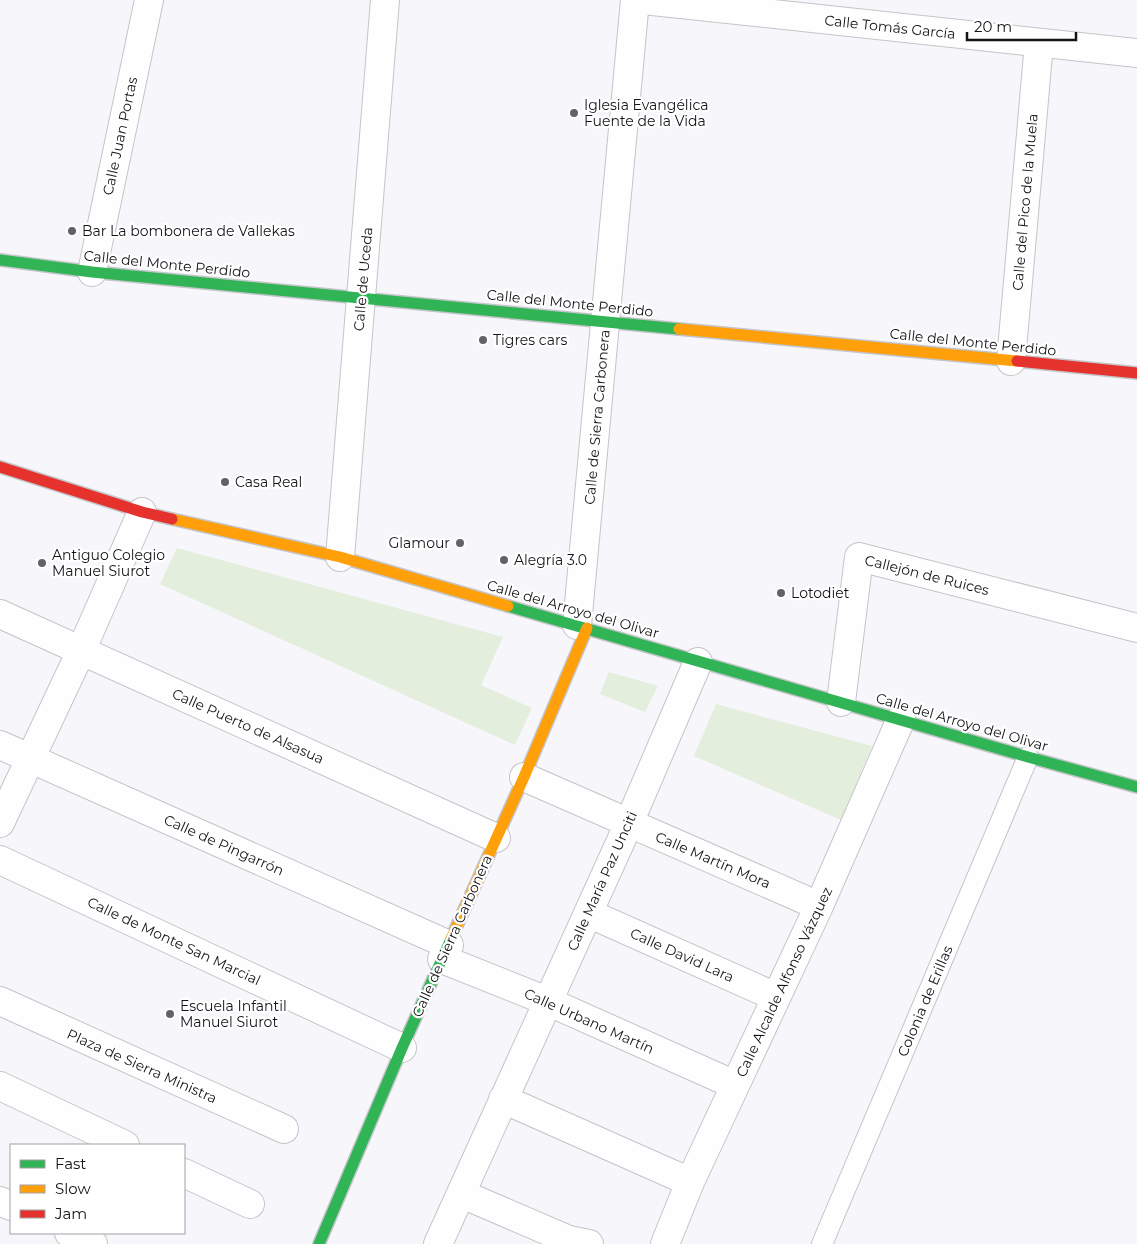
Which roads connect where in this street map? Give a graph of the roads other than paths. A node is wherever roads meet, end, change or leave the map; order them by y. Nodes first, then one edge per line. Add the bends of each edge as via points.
1 (149, 0) edge
2 (385, 0) edge
3 (635, 0) edge
4 (643, 0) edge
5 (1039, 42) junction
6 (1137, 53) edge
7 (0, 260) edge
8 (92, 272) junction
9 (362, 298) junction
10 (606, 322) junction
11 (1011, 361) junction
12 (1137, 373) edge
13 (0, 466) edge
14 (142, 512) junction
15 (340, 557) junction
16 (0, 614) edge
17 (582, 627) junction
18 (1137, 628) edge
19 (80, 652) junction
20 (698, 662) junction
21 (841, 702) junction
22 (901, 719) junction
23 (0, 745) edge
24 (1028, 757) junction
25 (30, 759) junction
26 (524, 777) junction
27 (1137, 787) edge
28 (0, 823) edge
29 (629, 824) junction
30 (496, 838) junction
31 (0, 860) edge
32 (820, 906) junction
33 (588, 912) junction
34 (446, 952) junction
35 (776, 997) junction
36 (547, 1001) junction
37 (0, 1002) edge
38 (402, 1048) junction
39 (735, 1085) junction
40 (0, 1086) edge
41 (503, 1099) junction
42 (284, 1129) dead end
43 (123, 1144) edge
44 (185, 1173) edge
45 (690, 1182) junction
46 (462, 1194) junction
47 (250, 1204) dead end
48 (71, 1234) edge
49 (93, 1244) edge
50 (319, 1244) edge
51 (438, 1244) edge
52 (588, 1244) edge
53 (665, 1244) edge
54 (822, 1244) edge

1 - 8 street, Calle Juan Portas
2 - 9 street, Calle de Uceda
3 - 10 street, Calle de Sierra Carbonera
4 - 5 street, Calle Tomás García
5 - 6 street, Calle Tomás García
5 - 11 street, Calle del Pico de la Muela
7 - 8 street, Calle del Monte Perdido
8 - 9 street, Calle del Monte Perdido
9 - 10 street, Calle del Monte Perdido
9 - 15 street, Calle de Uceda
10 - 11 street, Calle del Monte Perdido
10 - 17 street, Calle de Sierra Carbonera
11 - 12 street, Calle del Monte Perdido
13 - 14 street, Calle del Arroyo del Olivar
14 - 15 street, Calle del Arroyo del Olivar
14 - 19 street
15 - 17 street, Calle del Arroyo del Olivar
16 - 19 street, Calle Puerto de Alsasua
17 - 20 street, Calle del Arroyo del Olivar
17 - 26 street, Calle de Sierra Carbonera
18 - 21 street, Callejón de Ruices via 859,557
19 - 25 street
19 - 30 street, Calle Puerto de Alsasua
20 - 21 street, Calle del Arroyo del Olivar
20 - 29 street, Calle María Paz Unciti
21 - 22 street, Calle del Arroyo del Olivar
22 - 24 street, Calle del Arroyo del Olivar
22 - 32 street, Calle Alcalde Alfonso Vázquez
23 - 25 street, Calle de Pingarrón
24 - 27 street, Calle del Arroyo del Olivar
24 - 54 lane, Colonia de Erillas
25 - 28 street
25 - 34 street, Calle de Pingarrón
26 - 29 street, Calle Martín Mora
26 - 30 street, Calle de Sierra Carbonera
29 - 32 street, Calle Martín Mora
29 - 33 street, Calle María Paz Unciti
30 - 34 street, Calle de Sierra Carbonera
31 - 38 street, Calle de Monte San Marcial
32 - 35 street, Calle Alcalde Alfonso Vázquez
33 - 35 street, Calle David Lara
33 - 36 street, Calle María Paz Unciti
34 - 36 street, Calle Urbano Martín
34 - 38 street, Calle de Sierra Carbonera
35 - 39 street, Calle Alcalde Alfonso Vázquez
36 - 39 street, Calle Urbano Martín
36 - 41 street, Calle María Paz Unciti
37 - 42 street, Plaza de Sierra Ministra
38 - 50 street, Calle de Sierra Carbonera
39 - 45 street, Calle Alcalde Alfonso Vázquez
40 - 43 street
41 - 45 street
41 - 46 street, Calle María Paz Unciti
44 - 47 street
45 - 53 street, Calle Alcalde Alfonso Vázquez
46 - 51 street, Calle María Paz Unciti
46 - 52 street via 569,1240
48 - 49 street

